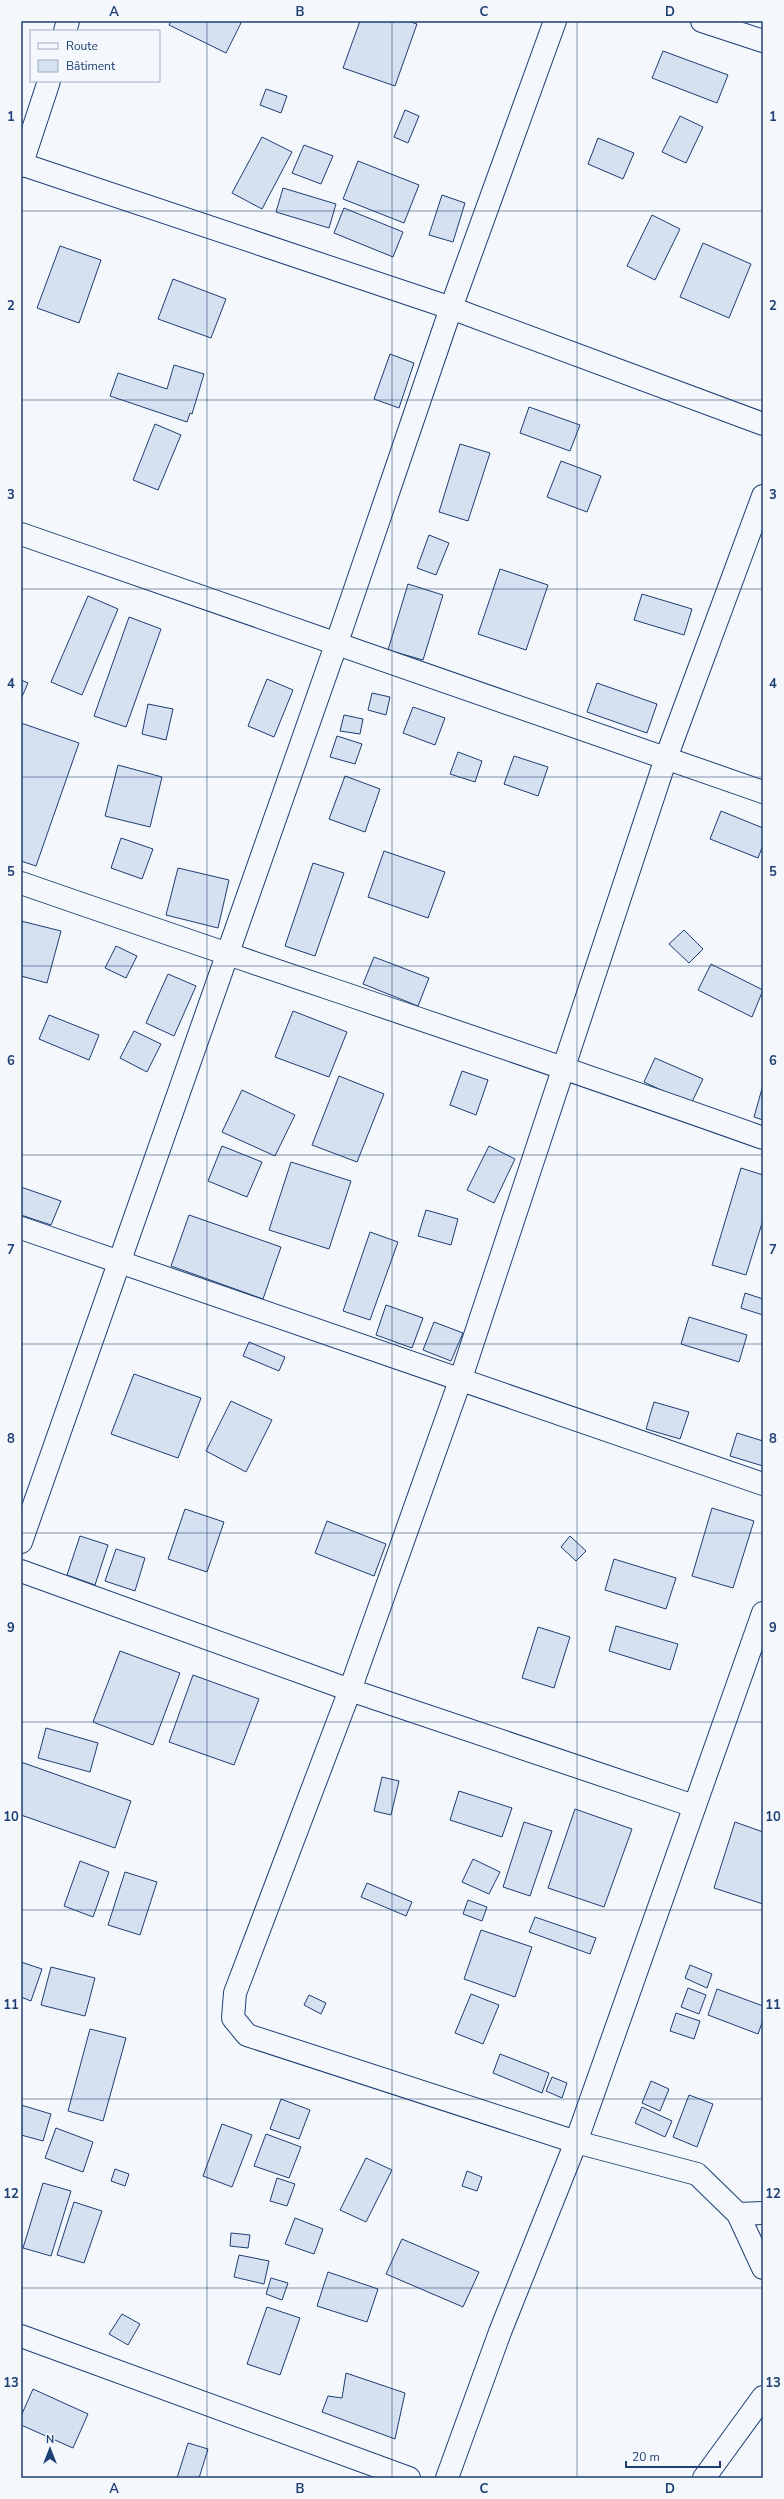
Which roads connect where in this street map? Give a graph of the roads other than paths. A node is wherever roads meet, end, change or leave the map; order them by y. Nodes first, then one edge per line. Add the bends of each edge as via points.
1 (555, 21) edge
2 (702, 21) edge
3 (763, 41) edge
4 (49, 82) edge
5 (21, 165) edge
6 (451, 308) junction
7 (763, 424) edge
8 (763, 496) edge
9 (21, 534) edge
10 (336, 645) junction
11 (666, 758) junction
12 (763, 792) edge
13 (21, 882) edge
14 (226, 954) junction
15 (562, 1066) junction
16 (763, 1138) edge
17 (21, 1228) edge
18 (119, 1261) junction
19 (461, 1378) junction
20 (763, 1484) edge
21 (21, 1542) edge
22 (21, 1571) edge
23 (763, 1613) edge
24 (350, 1690) junction
25 (694, 1806) junction
26 (576, 2142) junction
27 (763, 2213) edge
28 (738, 2214) junction
29 (763, 2268) edge
30 (21, 2336) edge
31 (763, 2397) edge
32 (409, 2478) edge
33 (448, 2478) edge
34 (704, 2478) edge

1 - 6 street
2 - 3 street
4 - 5 street
5 - 6 street
6 - 7 street
6 - 10 street
8 - 11 street
9 - 10 street
10 - 11 street
10 - 14 street
11 - 12 street
11 - 15 street
13 - 14 street
14 - 15 street
14 - 18 street
15 - 16 street
15 - 19 street
17 - 18 street
18 - 19 street
18 - 21 street
19 - 20 street
19 - 24 street
22 - 24 street
23 - 25 street
24 - 25 street
24 - 26 street via 235,1993 233,2018 246,2035
25 - 26 street
26 - 28 street via 697,2174
26 - 33 street via 500,2332
27 - 28 street
28 - 29 street
30 - 32 street
31 - 34 street

